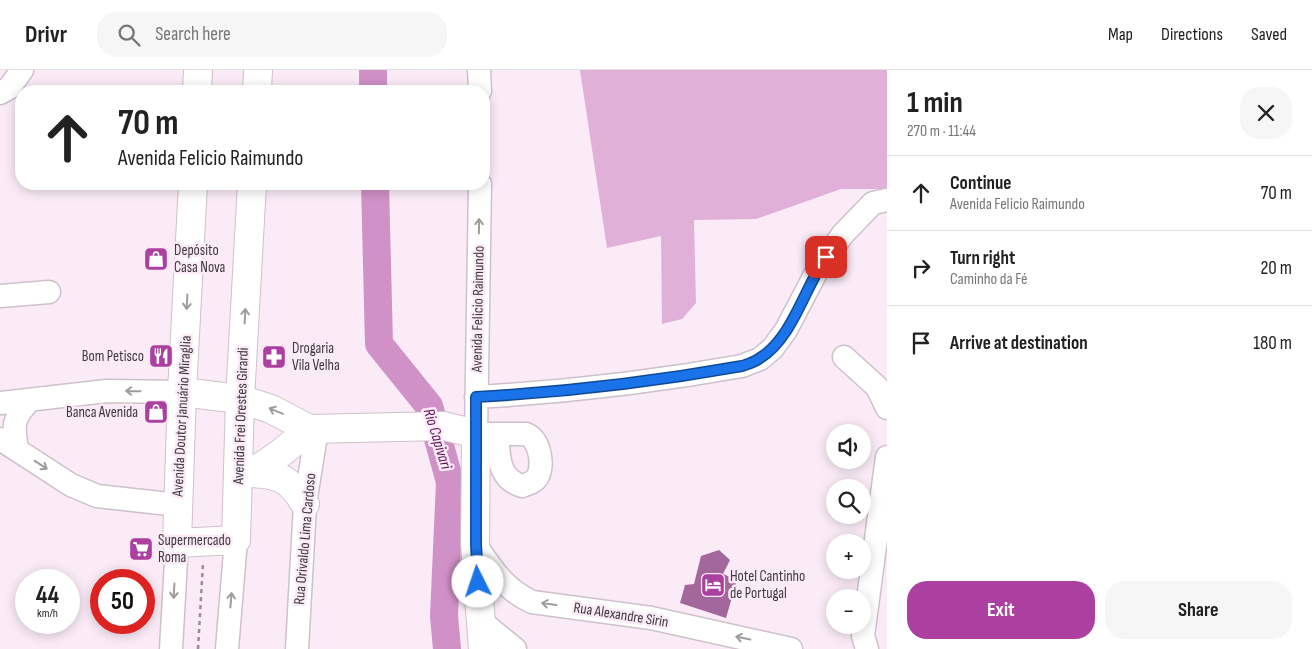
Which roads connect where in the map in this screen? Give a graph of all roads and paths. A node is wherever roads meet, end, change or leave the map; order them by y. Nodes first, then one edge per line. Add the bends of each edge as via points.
1 (22, 70) edge
2 (198, 70) edge
3 (258, 70) edge
4 (479, 70) edge
5 (197, 85) edge
6 (257, 85) edge
7 (480, 85) edge
8 (0, 93) edge
9 (192, 190) edge
10 (252, 190) edge
11 (480, 190) edge
12 (880, 202) edge
13 (49, 292) dead end
14 (0, 296) edge
15 (844, 357) dead end
16 (182, 392) junction
17 (476, 397) junction
18 (240, 399) junction
19 (30, 400) junction
20 (0, 403) edge
21 (887, 408) edge
22 (313, 429) junction
23 (486, 435) junction
24 (8, 444) edge
25 (887, 457) edge
26 (245, 475) junction
27 (305, 504) junction
28 (178, 505) junction
29 (204, 540) junction
30 (236, 540) junction
31 (177, 542) junction
32 (476, 544) junction
33 (481, 621) junction
34 (171, 649) edge
35 (198, 649) edge
36 (227, 649) edge
37 (296, 649) edge
38 (483, 649) edge
39 (515, 649) edge
40 (791, 649) edge
41 (867, 649) edge

1 - 8 street via 9,88
2 - 5 main road
3 - 6 main road
4 - 7 street
9 -> 16 main road, Avenida Doutor Januário Miraglia
18 -> 10 main road, Avenida Frei Orestes Girardi
17 -> 11 street, Avenida Felicio Raimundo
12 - 17 street via 843,234 818,269 786,330 760,359 742,366 620,386
13 - 14 street
15 - 21 street via 877,387
16 - 18 main road
16 -> 19 street via 107,391
16 - 28 main road, Avenida Doutor Januário Miraglia
17 - 23 street, Avenida Felicio Raimundo
22 -> 18 main road
18 - 26 main road, Avenida Frei Orestes Girardi
19 - 20 street
19 - 24 street via 14,420
22 - 23 main road via 444,426
22 - 26 main road
22 - 27 street, Rua Orivaldo Lima Cardoso
23 - 32 main road
24 -> 28 street via 71,485 97,496
25 - 41 street via 863,636
26 - 27 main road via 268,474 287,480
26 - 30 main road, Avenida Frei Orestes Girardi
27 - 37 street, Rua Orivaldo Lima Cardoso
28 - 31 main road, Avenida Doutor Januário Miraglia
29 - 30 main road
29 - 31 main road
29 - 35 path
36 -> 30 street, Avenida Frei Orestes Girardi
31 -> 34 street, Avenida Doutor Januário Miraglia
32 - 33 main road
40 -> 32 street, Rua Alexandre Sirin via 651,618 532,602 516,595 498,579
33 - 38 main road
33 - 39 street

